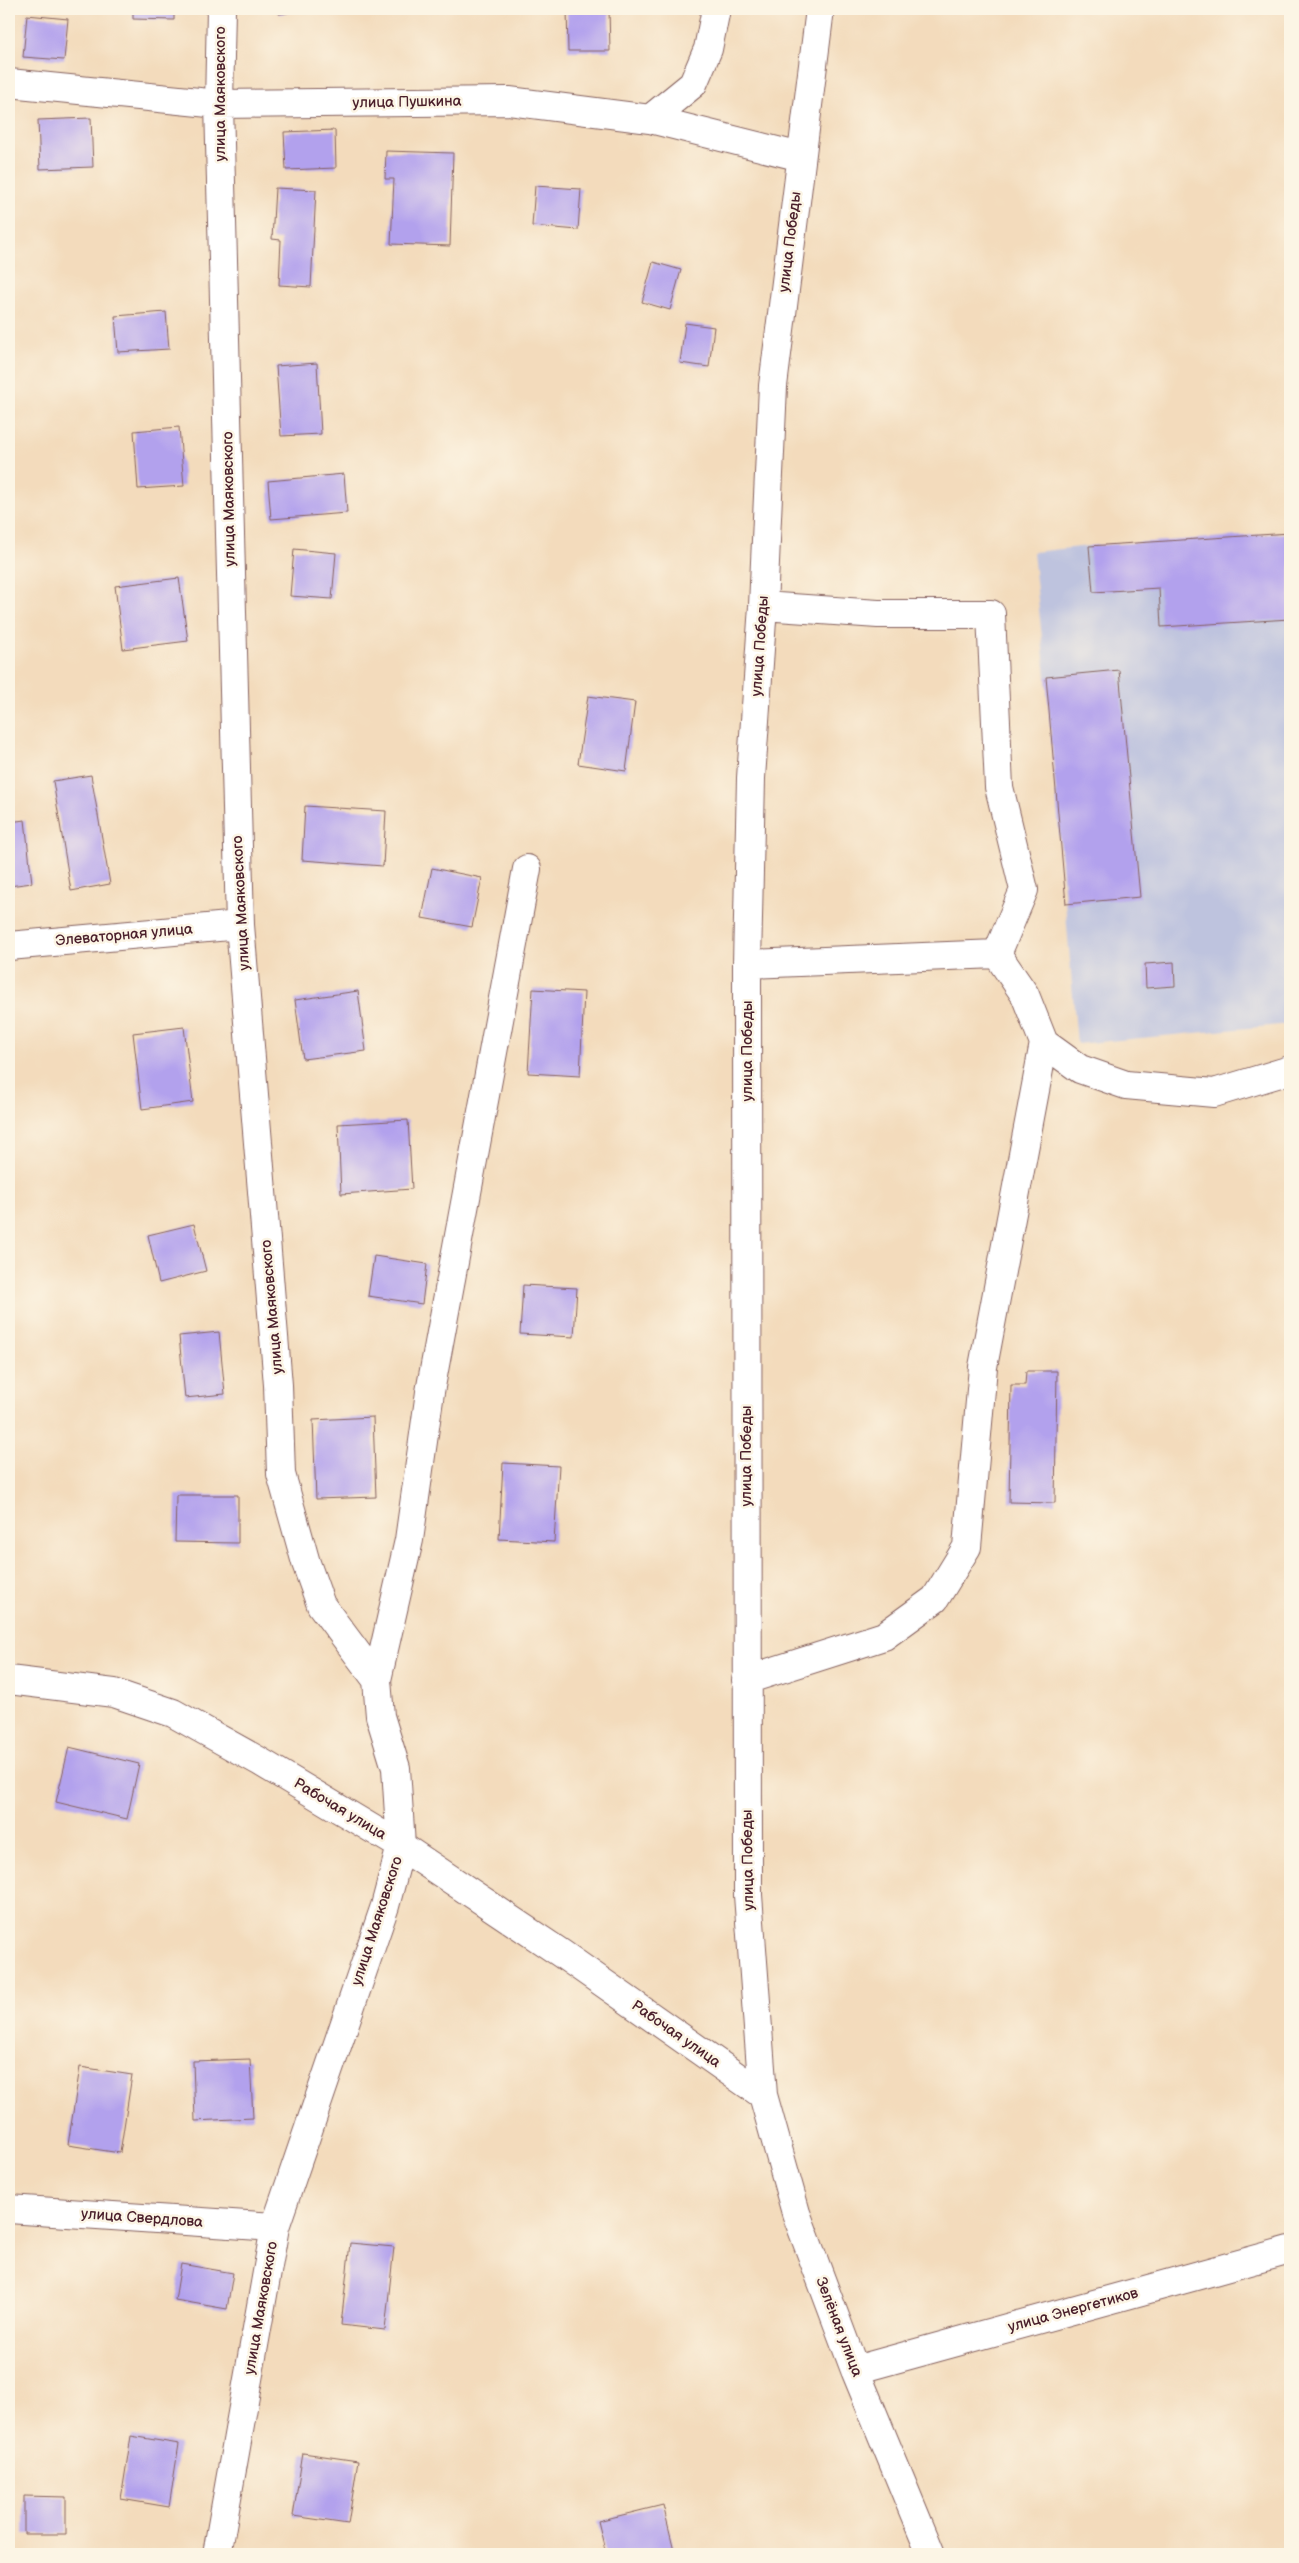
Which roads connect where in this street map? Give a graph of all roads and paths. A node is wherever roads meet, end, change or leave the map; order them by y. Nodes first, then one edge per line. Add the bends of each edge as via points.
1 (221, 9) edge
2 (716, 9) edge
3 (820, 9) edge
4 (9, 82) edge
5 (219, 104) junction
6 (650, 119) junction
7 (801, 157) junction
8 (763, 606) junction
9 (527, 869) dead end
10 (240, 925) junction
11 (9, 946) edge
12 (997, 954) junction
13 (748, 964) junction
14 (1044, 1043) junction
15 (1290, 1070) edge
16 (9, 1680) edge
17 (377, 1680) junction
18 (746, 1680) junction
19 (400, 1846) junction
20 (763, 2095) junction
21 (9, 2210) edge
22 (275, 2227) junction
23 (1290, 2250) edge
24 (855, 2370) junction
25 (928, 2553) edge
26 (217, 2554) edge

1 - 5 street, улица Маяковского
2 - 6 street via 708,49 693,84
3 - 7 street, улица Победы
4 - 5 street, улица Пушкина
5 - 6 street, улица Пушкина via 509,101
5 - 10 street, улица Маяковского
6 - 7 street, улица Пушкина
7 - 8 street, улица Победы via 773,386
8 - 12 street via 878,614 991,614 999,787 1024,890
8 - 13 street, улица Победы via 751,778
9 - 17 street via 430,1392 409,1540
10 - 11 street, Элеваторная улица
10 - 17 street, улица Маяковского via 278,1385 281,1474 321,1605
12 - 13 street
12 - 14 street via 1024,995
13 - 18 street, улица Победы
14 - 15 street via 1080,1069 1126,1085 1214,1093
14 - 18 street via 983,1367 967,1546 936,1599 884,1636
16 - 19 street, Рабочая улица via 114,1693 172,1713
17 - 19 street, улица Маяковского via 380,1716 396,1768
18 - 20 street, улица Победы via 748,1895
19 - 20 street, Рабочая улица via 562,1954
19 - 22 street, улица Маяковского via 385,1906
20 - 24 street, Зелёная улица via 796,2213
21 - 22 street, улица Свердлова
22 - 26 street, улица Маяковского
23 - 24 street, улица Энергетиков
24 - 25 street, Зелёная улица

